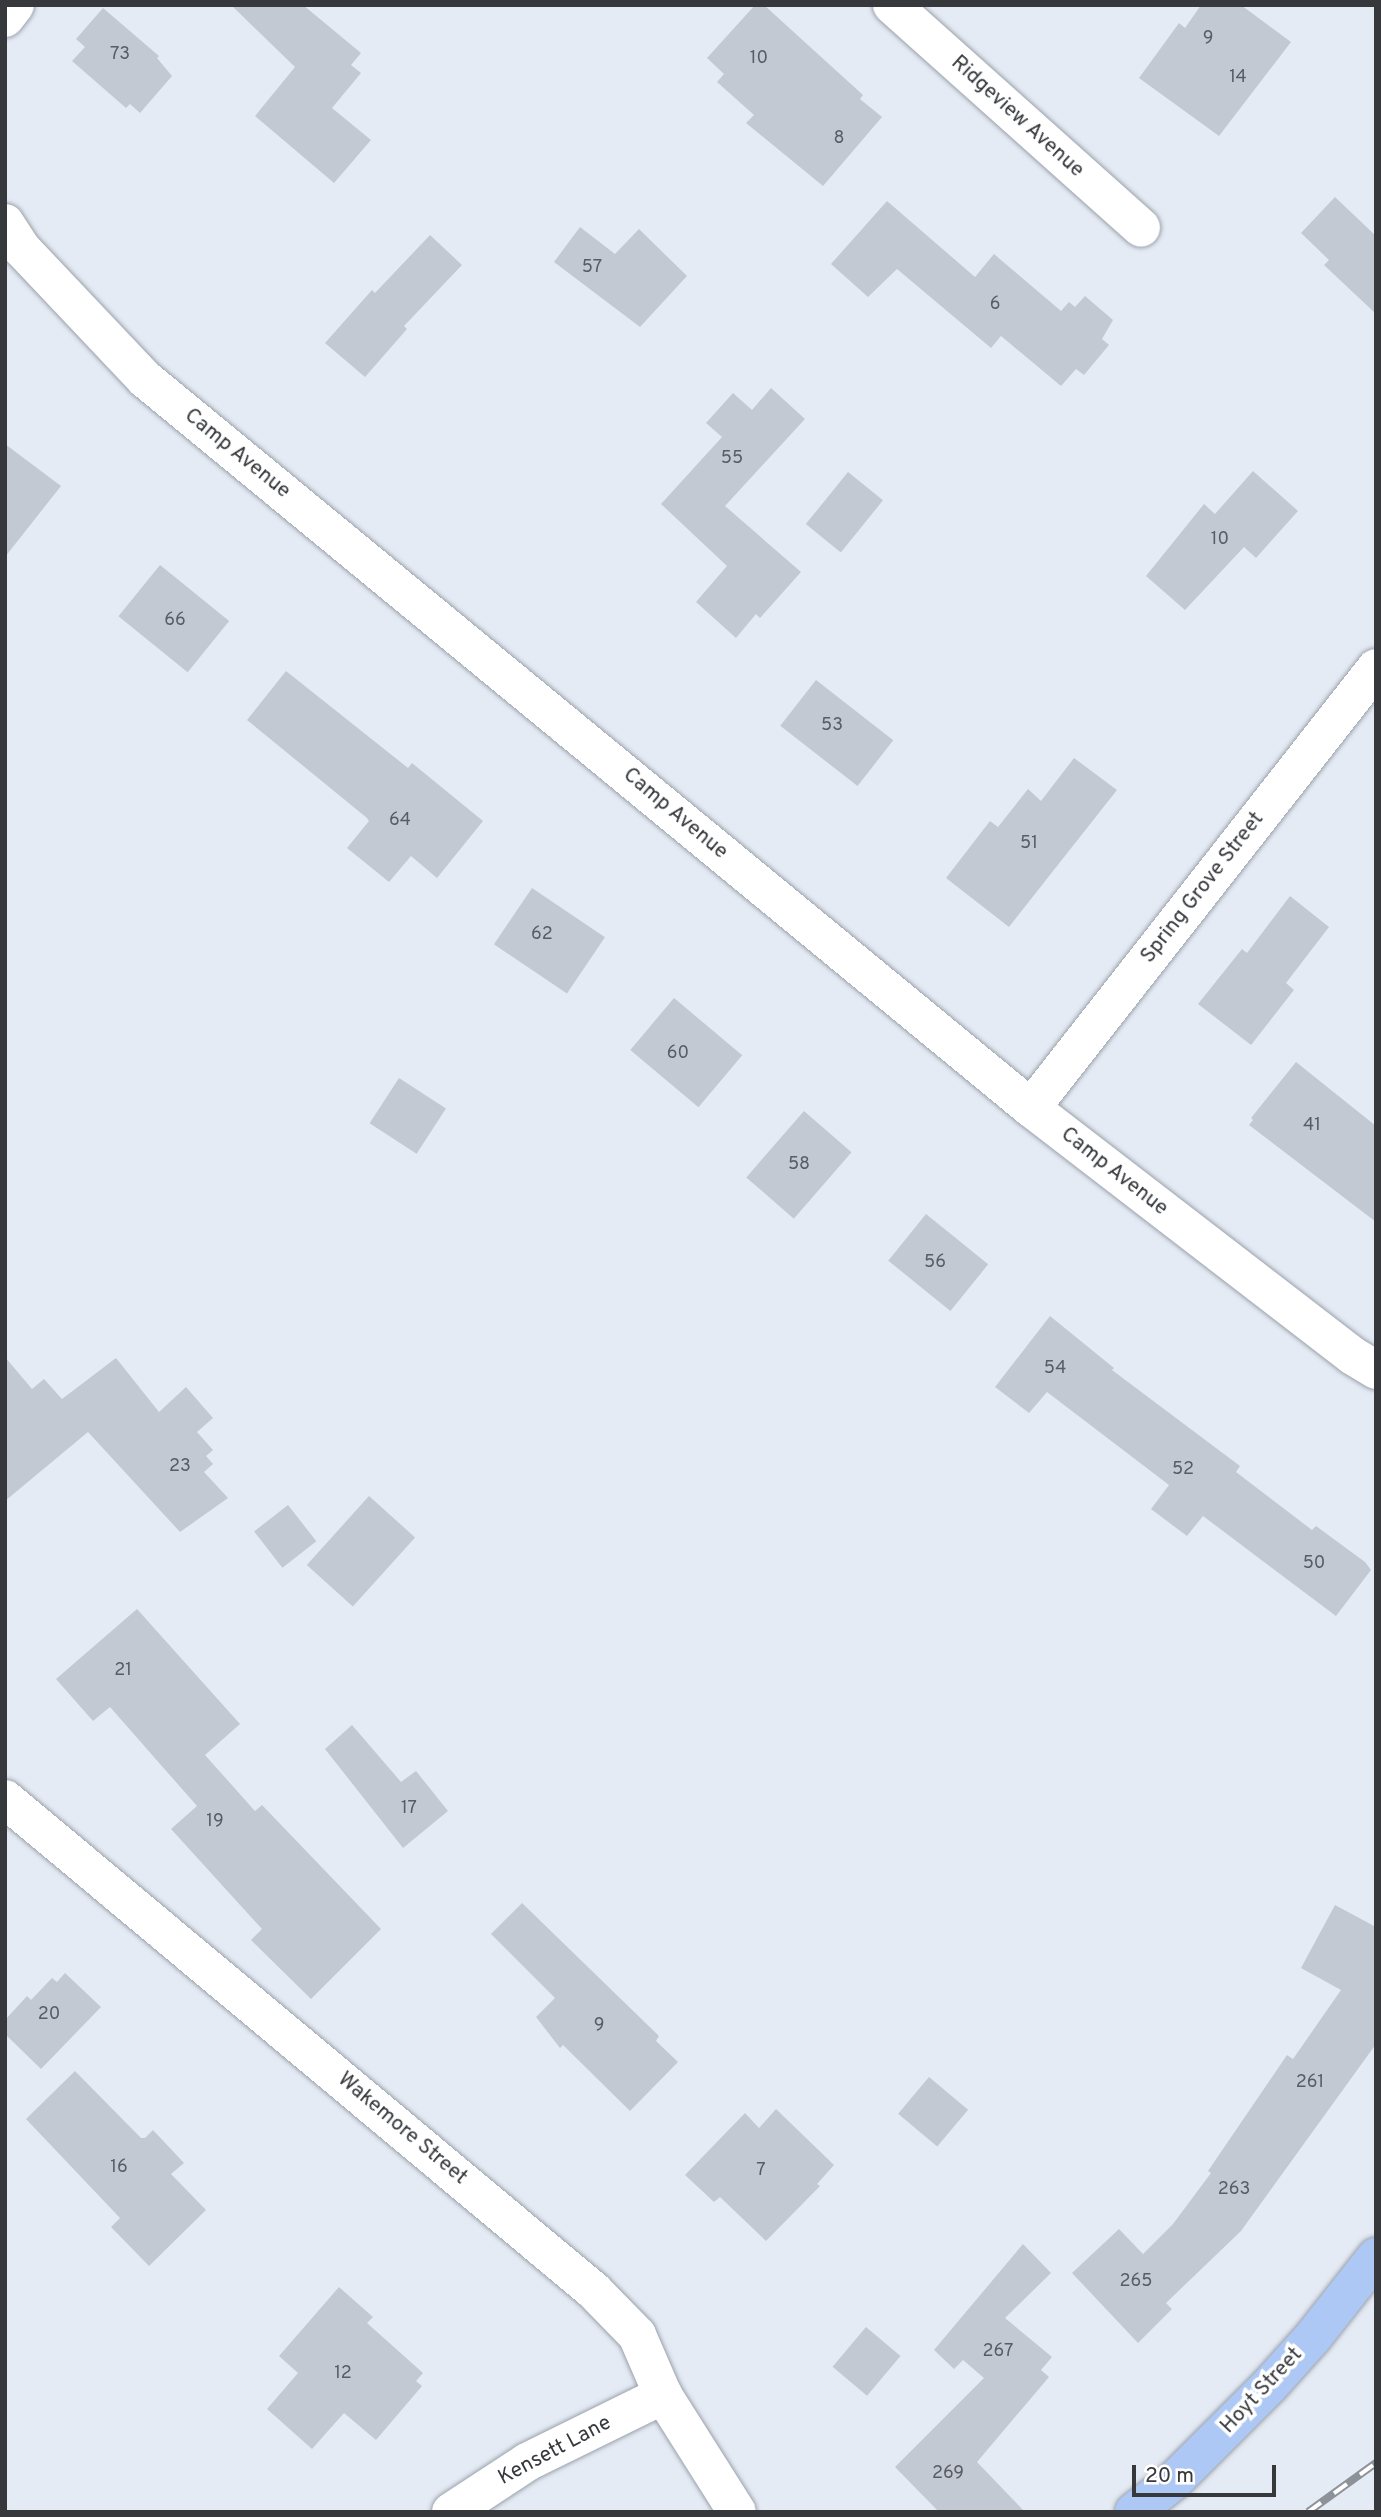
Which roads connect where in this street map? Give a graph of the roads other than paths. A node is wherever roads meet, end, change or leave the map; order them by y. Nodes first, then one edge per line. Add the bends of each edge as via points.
1 (15, 5) edge
2 (892, 5) edge
3 (5, 18) edge
4 (5, 223) edge
5 (1142, 228) dead end
6 (1376, 668) edge
7 (1031, 1108) junction
8 (1376, 1370) edge
9 (5, 1799) edge
10 (1376, 2257) edge
11 (663, 2395) junction
12 (451, 2512) edge
13 (737, 2512) edge
14 (1135, 2512) edge

1 - 3 street
2 - 5 street, Ridgeview Avenue
4 - 7 street, Camp Avenue via 22,249 145,379
6 - 7 street, Spring Grove Street
7 - 8 street, Camp Avenue
9 - 11 street, Wakemore Street via 594,2291 637,2335
10 - 14 main road, Hoyt Street via 1270,2385 1175,2480
11 - 12 street, Kensett Lane via 527,2462
11 - 13 street, Wakemore Street

